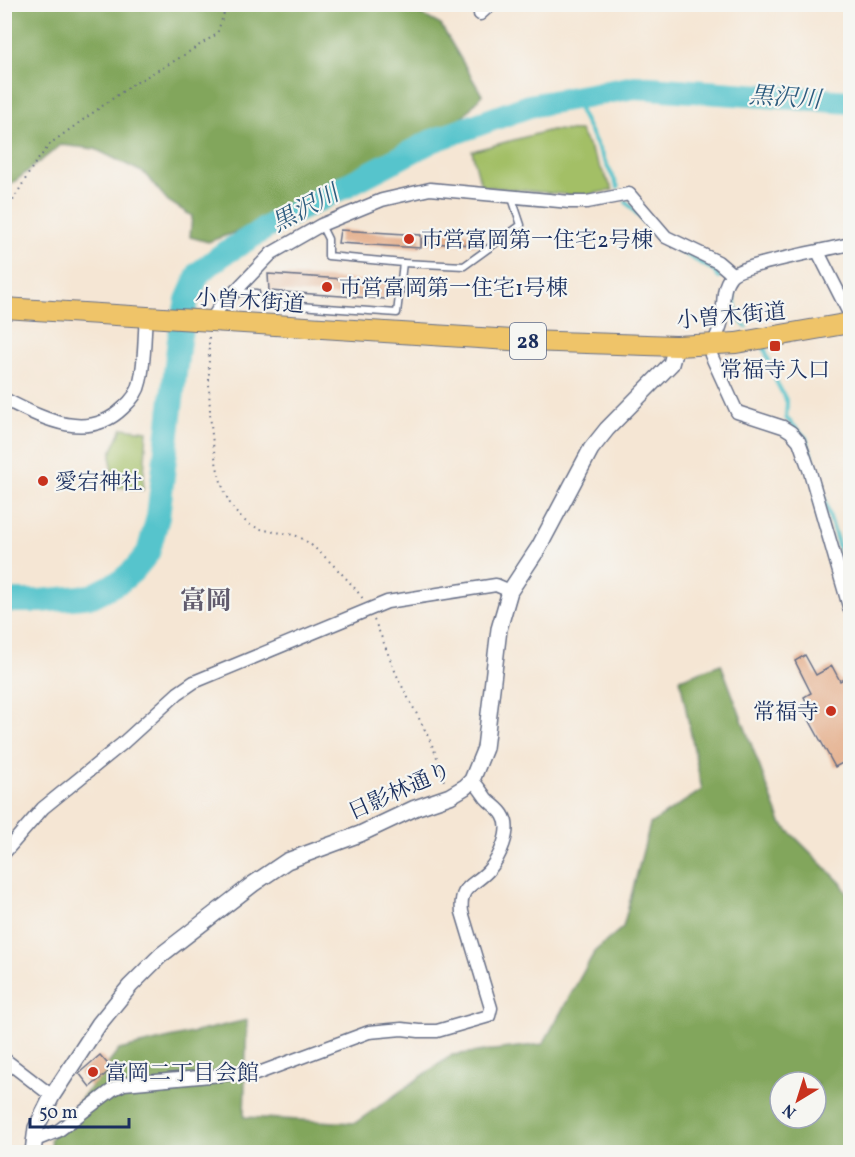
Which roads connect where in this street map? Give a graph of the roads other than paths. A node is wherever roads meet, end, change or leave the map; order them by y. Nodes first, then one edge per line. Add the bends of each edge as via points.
1 (491, 4) edge
2 (480, 14) dead end
3 (512, 198) junction
4 (321, 225) junction
5 (850, 244) edge
6 (818, 252) junction
7 (403, 263) junction
8 (732, 274) junction
9 (233, 292) junction
10 (4, 308) edge
11 (850, 315) edge
12 (153, 318) junction
13 (208, 321) junction
14 (850, 323) edge
15 (711, 345) junction
16 (676, 346) junction
17 (4, 399) edge
18 (510, 591) junction
19 (850, 610) edge
20 (472, 780) junction
21 (4, 853) edge
22 (4, 1059) edge
23 (52, 1096) junction
24 (33, 1147) edge

1 - 2 street
3 - 4 street via 430,189 382,200
3 - 7 lane via 521,225 464,266
3 - 8 street via 570,202 629,194 666,237 718,262
4 - 7 lane via 328,239 328,256
4 - 9 street via 272,253
5 - 6 street
6 - 8 street
6 - 11 street
7 - 9 lane via 397,313 257,303 256,293
8 - 15 street via 725,286 720,326
9 - 13 street
10 - 12 main road, 小曽木街道 / 28
12 - 13 main road, 小曽木街道 / 28
12 - 17 street via 141,382 135,395 105,422 90,427 71,426
13 - 16 main road, 小曽木街道 / 28
14 - 15 main road, 小曽木街道 / 28
15 - 16 main road, 小曽木街道 / 28
15 - 19 street via 715,368 737,412 783,427 803,449
16 - 18 street, 日影林通り via 671,364 591,448 539,547
18 - 20 street, 日影林通り via 499,629 485,747
18 - 21 street via 496,585 387,602 194,682 43,808
20 - 23 street, 日影林通り via 446,797 287,861 253,884 146,969 99,1024
20 - 24 street via 506,822 498,855 487,873 467,888 461,901 489,1016 437,1030 369,1032 256,1074 124,1084
22 - 23 street
23 - 24 street, 日影林通り via 36,1128

